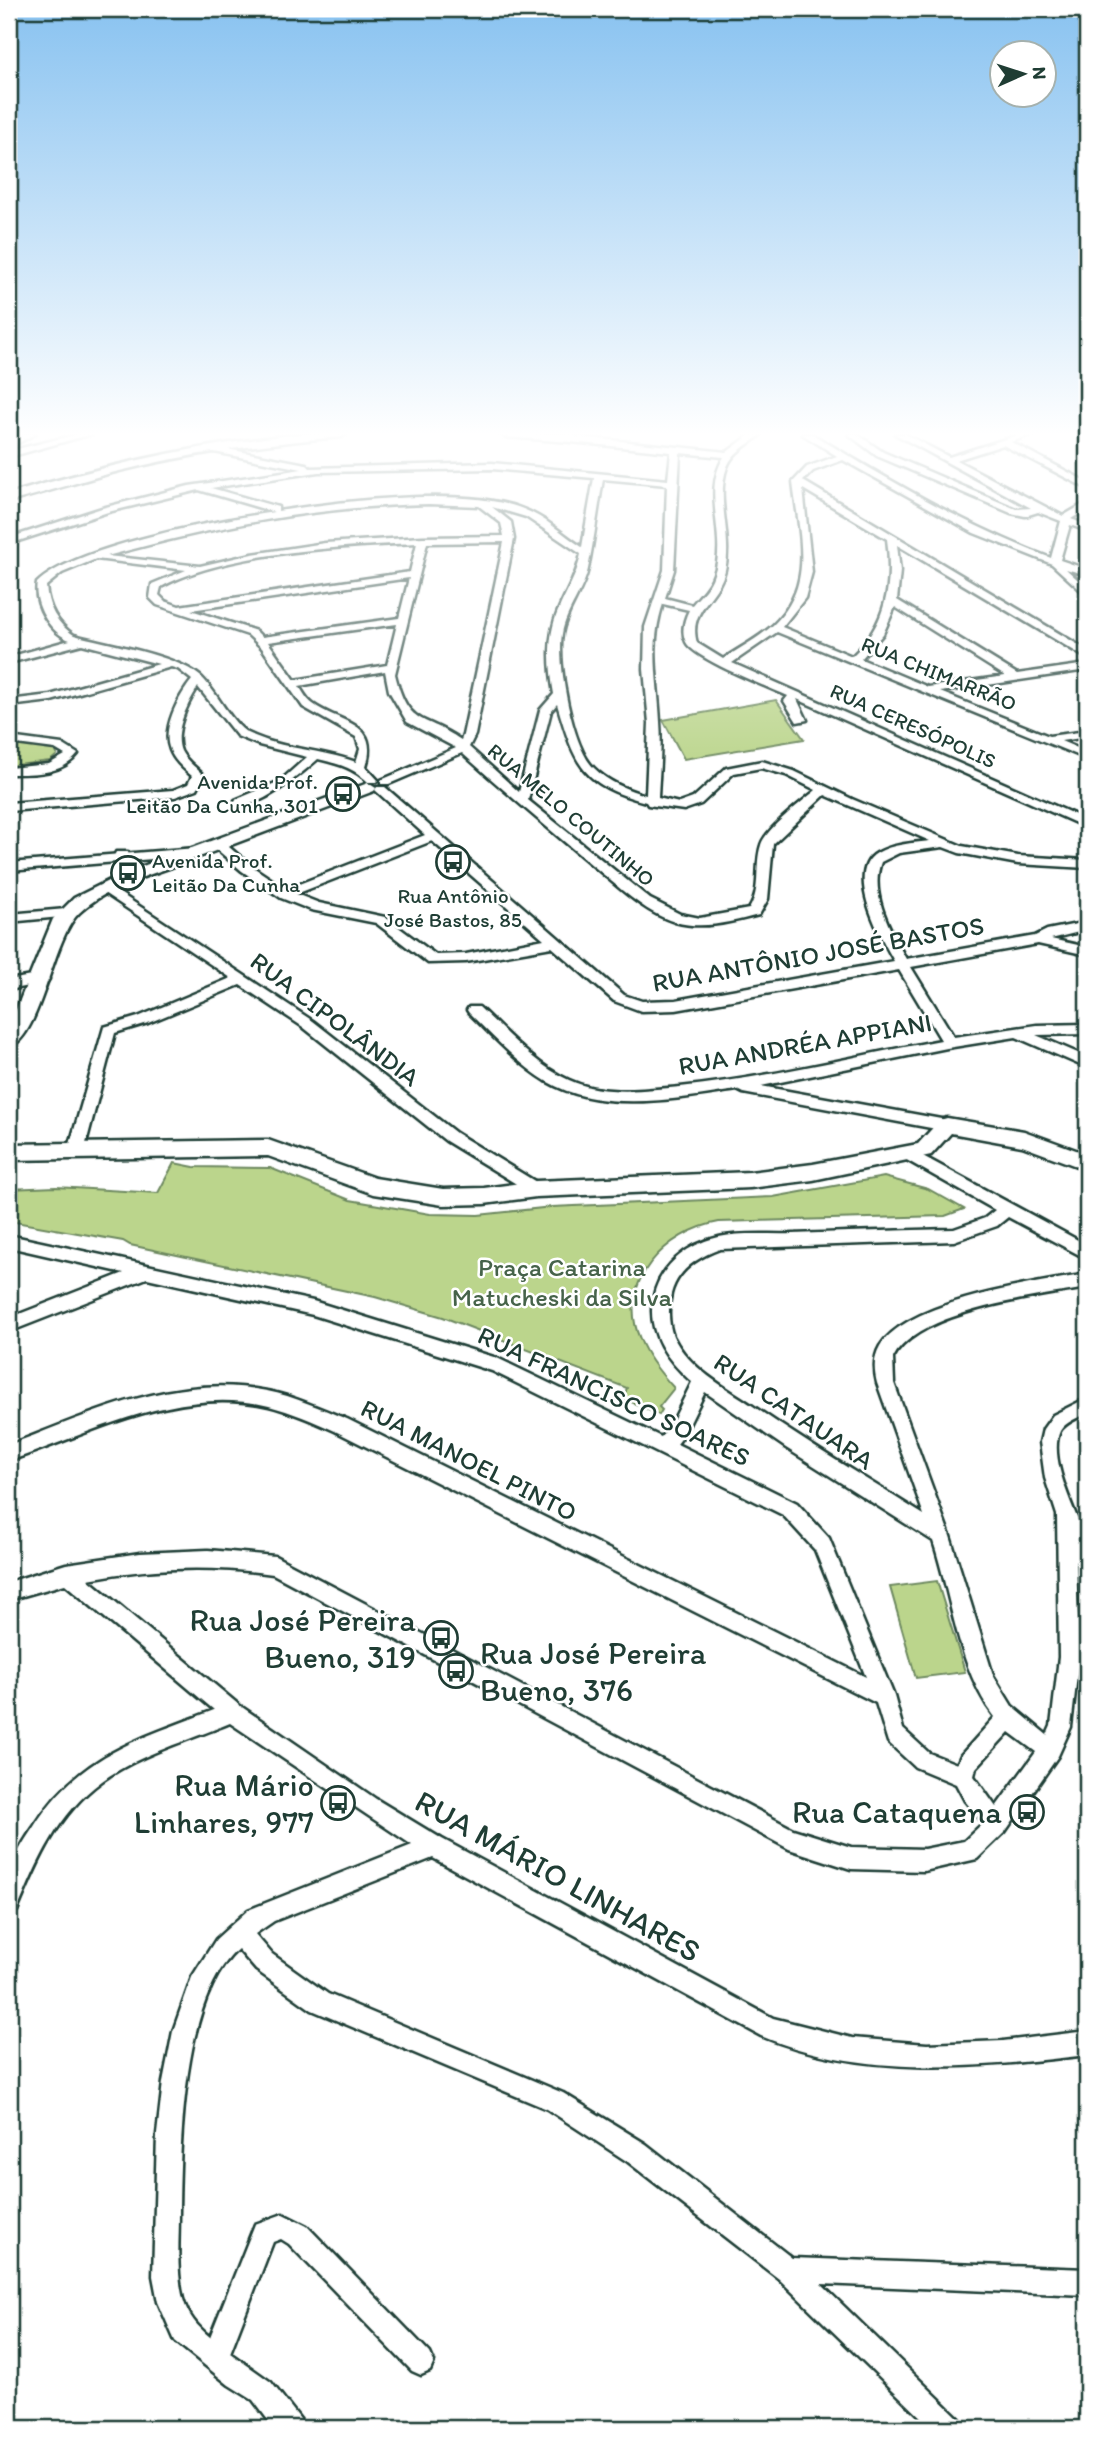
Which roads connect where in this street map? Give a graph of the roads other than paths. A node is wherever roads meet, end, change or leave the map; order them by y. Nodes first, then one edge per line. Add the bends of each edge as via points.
1 (125, 548) edge
2 (319, 548) edge
3 (421, 548) edge
4 (507, 548) edge
5 (580, 548) edge
6 (587, 548) edge
7 (669, 548) edge
8 (724, 548) edge
9 (803, 548) edge
10 (891, 548) edge
11 (909, 548) edge
12 (1018, 548) edge
13 (1059, 548) edge
14 (586, 552) junction
15 (91, 558) junction
16 (1055, 563) junction
17 (203, 568) junction
18 (1087, 572) edge
19 (415, 574) junction
20 (1087, 593) edge
21 (660, 600) junction
22 (894, 602) junction
23 (175, 608) junction
24 (692, 608) junction
25 (403, 621) junction
26 (776, 628) junction
27 (261, 640) junction
28 (80, 641) junction
29 (1087, 654) edge
30 (9, 660) edge
31 (854, 660) junction
32 (724, 663) junction
33 (173, 664) junction
34 (392, 667) junction
35 (1087, 667) edge
36 (1015, 677) junction
37 (198, 680) junction
38 (293, 684) junction
39 (927, 690) junction
40 (560, 694) junction
41 (794, 695) junction
42 (9, 703) edge
43 (801, 720) dead end
44 (1087, 734) edge
45 (9, 740) edge
46 (1047, 740) junction
47 (462, 749) junction
48 (317, 754) junction
49 (1087, 756) edge
50 (360, 768) junction
51 (9, 771) edge
52 (376, 785) junction
53 (823, 790) junction
54 (522, 801) junction
55 (652, 802) junction
56 (240, 803) dead end
57 (9, 807) edge
58 (1087, 824) edge
59 (432, 837) junction
60 (942, 843) junction
61 (218, 844) junction
62 (196, 852) junction
63 (122, 856) junction
64 (1087, 864) edge
65 (9, 867) edge
66 (113, 885) junction
67 (285, 894) junction
68 (66, 914) junction
69 (9, 918) edge
70 (1087, 928) edge
71 (1038, 940) junction
72 (553, 942) junction
73 (1081, 950) edge
74 (903, 964) junction
75 (41, 979) junction
76 (242, 979) junction
77 (9, 985) edge
78 (474, 1010) dead end
79 (1087, 1028) edge
80 (1019, 1033) junction
81 (9, 1040) edge
82 (950, 1042) junction
83 (1087, 1063) edge
84 (733, 1086) junction
85 (947, 1125) junction
86 (9, 1152) edge
87 (76, 1152) junction
88 (908, 1154) junction
89 (1087, 1162) edge
90 (536, 1189) junction
91 (1007, 1209) junction
92 (9, 1241) edge
93 (1087, 1253) edge
94 (145, 1272) junction
95 (1087, 1281) edge
96 (9, 1325) edge
97 (702, 1380) junction
98 (1087, 1406) edge
99 (664, 1447) junction
100 (9, 1453) edge
101 (1066, 1516) junction
102 (941, 1536) junction
103 (1087, 1564) edge
104 (66, 1573) junction
105 (9, 1591) edge
106 (1078, 1656) edge
107 (884, 1696) junction
108 (232, 1712) junction
109 (1008, 1718) junction
110 (1051, 1749) junction
111 (963, 1777) junction
112 (998, 1824) junction
113 (434, 1847) junction
114 (9, 1903) edge
115 (239, 1933) junction
116 (1087, 2043) edge
117 (788, 2270) junction
118 (1087, 2283) edge
119 (215, 2357) junction
120 (421, 2362) dead end
121 (291, 2428) edge
122 (951, 2428) edge

1 - 15 street
2 - 17 street
3 - 19 street, RUA MELO COUTINHO
4 - 47 street via 473,724
5 - 14 street
6 - 14 street
7 - 21 street
8 - 24 street via 720,572
9 - 26 street via 806,583
10 - 22 street
11 - 29 street
12 - 16 street
13 - 16 street
14 - 40 street via 578,583 557,625 555,667
15 - 17 street
15 - 28 street via 48,578 41,588 55,626
16 - 18 street
16 - 20 street
17 - 23 street via 156,586 154,596
19 - 23 street
19 - 25 street, RUA MELO COUTINHO
21 - 24 street
21 - 55 street via 650,628
22 - 31 street via 878,632
22 - 36 street
23 - 27 street via 244,629
24 - 32 street, RUA CERESÓPOLIS via 690,641
25 - 27 street
25 - 34 street, RUA MELO COUTINHO
26 - 31 street, RUA CHIMARRÃO
26 - 32 street
27 - 38 street
28 - 30 street
28 - 33 street
31 - 39 street, RUA CHIMARRÃO
32 - 41 street, RUA CERESÓPOLIS
33 - 37 street
33 - 42 street via 51,698
34 - 38 street
34 - 47 street, RUA MELO COUTINHO via 394,691 411,720 448,736
35 - 36 street
36 - 39 street
37 - 48 street via 241,734
37 - 57 street via 190,689 173,737 176,752 198,776 194,785 175,793
38 - 50 street via 313,709 361,735 366,749
39 - 46 street, RUA CHIMARRÃO
40 - 54 street via 546,710
40 - 55 street via 577,752 590,771 615,789
41 - 43 street via 791,708
41 - 58 street, RUA CERESÓPOLIS
44 - 46 street
45 - 51 street via 64,747 72,754 58,765
46 - 49 street, RUA CHIMARRÃO
47 - 52 street
47 - 54 street, RUA MELO COUTINHO
48 - 50 street
48 - 56 street via 284,783
50 - 52 street, RUA ANTÔNIO JOSÉ BASTOS
52 - 59 street, RUA ANTÔNIO JOSÉ BASTOS
52 - 61 street
53 - 54 street, RUA MELO COUTINHO via 771,837 758,908 739,917 700,922 677,918 645,902
53 - 55 street via 781,769 755,764 723,774 688,807
53 - 60 street
59 - 67 street
59 - 72 street, RUA ANTÔNIO JOSÉ BASTOS
60 - 64 street via 988,856
60 - 74 street via 888,852 876,859 870,870 878,914
61 - 62 street
61 - 67 street
62 - 63 street
62 - 66 street
63 - 65 street
63 - 66 street via 125,867
66 - 68 street
66 - 76 street, RUA CIPOLÂNDIA
67 - 72 street via 316,907 380,920 433,960
68 - 69 street
68 - 75 street via 51,943
70 - 71 street, RUA ANTÔNIO JOSÉ BASTOS
70 - 73 street, RUA ANTÔNIO JOSÉ BASTOS via 1075,938
71 - 73 street
71 - 74 street, RUA ANTÔNIO JOSÉ BASTOS
72 - 74 street, RUA ANTÔNIO JOSÉ BASTOS via 619,999 651,1007
74 - 82 street
75 - 77 street
75 - 81 street via 23,1021
76 - 87 street via 109,1030
76 - 90 street, RUA CIPOLÂNDIA via 343,1049 451,1137
78 - 84 street, RUA ANDRÉA APPIANI via 534,1064 579,1089 631,1096
79 - 80 street, RUA ANDRÉA APPIANI
80 - 82 street, RUA ANDRÉA APPIANI
80 - 83 street
82 - 84 street, RUA ANDRÉA APPIANI
84 - 85 street
85 - 88 street via 930,1147
85 - 89 street via 1024,1139
86 - 87 street
87 - 90 street via 268,1149 346,1178 402,1192 443,1197
88 - 90 street via 750,1180
88 - 91 street
91 - 93 street
91 - 97 street, RUA CATAUARA via 991,1222 954,1235 739,1240 697,1251 669,1276 660,1313 666,1339
92 - 94 street, RUA FRANCISCO SOARES
94 - 96 street
94 - 99 street, RUA FRANCISCO SOARES via 313,1308 488,1361
95 - 102 street via 940,1313 915,1323 885,1353 883,1371 891,1398
97 - 99 street
97 - 102 street, RUA CATAUARA via 790,1443
98 - 101 street via 1065,1416 1052,1428 1050,1437 1050,1455
99 - 107 street, RUA FRANCISCO SOARES via 790,1509 809,1527 832,1566
100 - 107 street, RUA MANOEL PINTO via 121,1411 160,1402 216,1395 265,1398 341,1424
101 - 103 street
101 - 106 street
102 - 109 street via 981,1667
104 - 105 street
104 - 108 street, RUA MÁRIO LINHARES
104 - 112 street via 208,1556 275,1565 789,1838 851,1858 924,1860 969,1852
106 - 110 street
107 - 111 street, RUA FRANCISCO SOARES via 895,1735 922,1760
108 - 113 street, RUA MÁRIO LINHARES
108 - 114 street via 111,1763 85,1781 41,1835
109 - 110 street
109 - 111 street via 968,1762
110 - 112 street
111 - 112 street
113 - 115 street via 256,1918
113 - 116 street, RUA MÁRIO LINHARES via 769,2028 811,2042 882,2056 960,2058
115 - 117 street via 264,1962 320,2002 555,2101 637,2153
115 - 119 street via 219,1956 190,2010 174,2075 166,2276 184,2332
117 - 118 street
117 - 122 street
119 - 120 street via 264,2233 283,2226 298,2235
119 - 121 street via 262,2391

